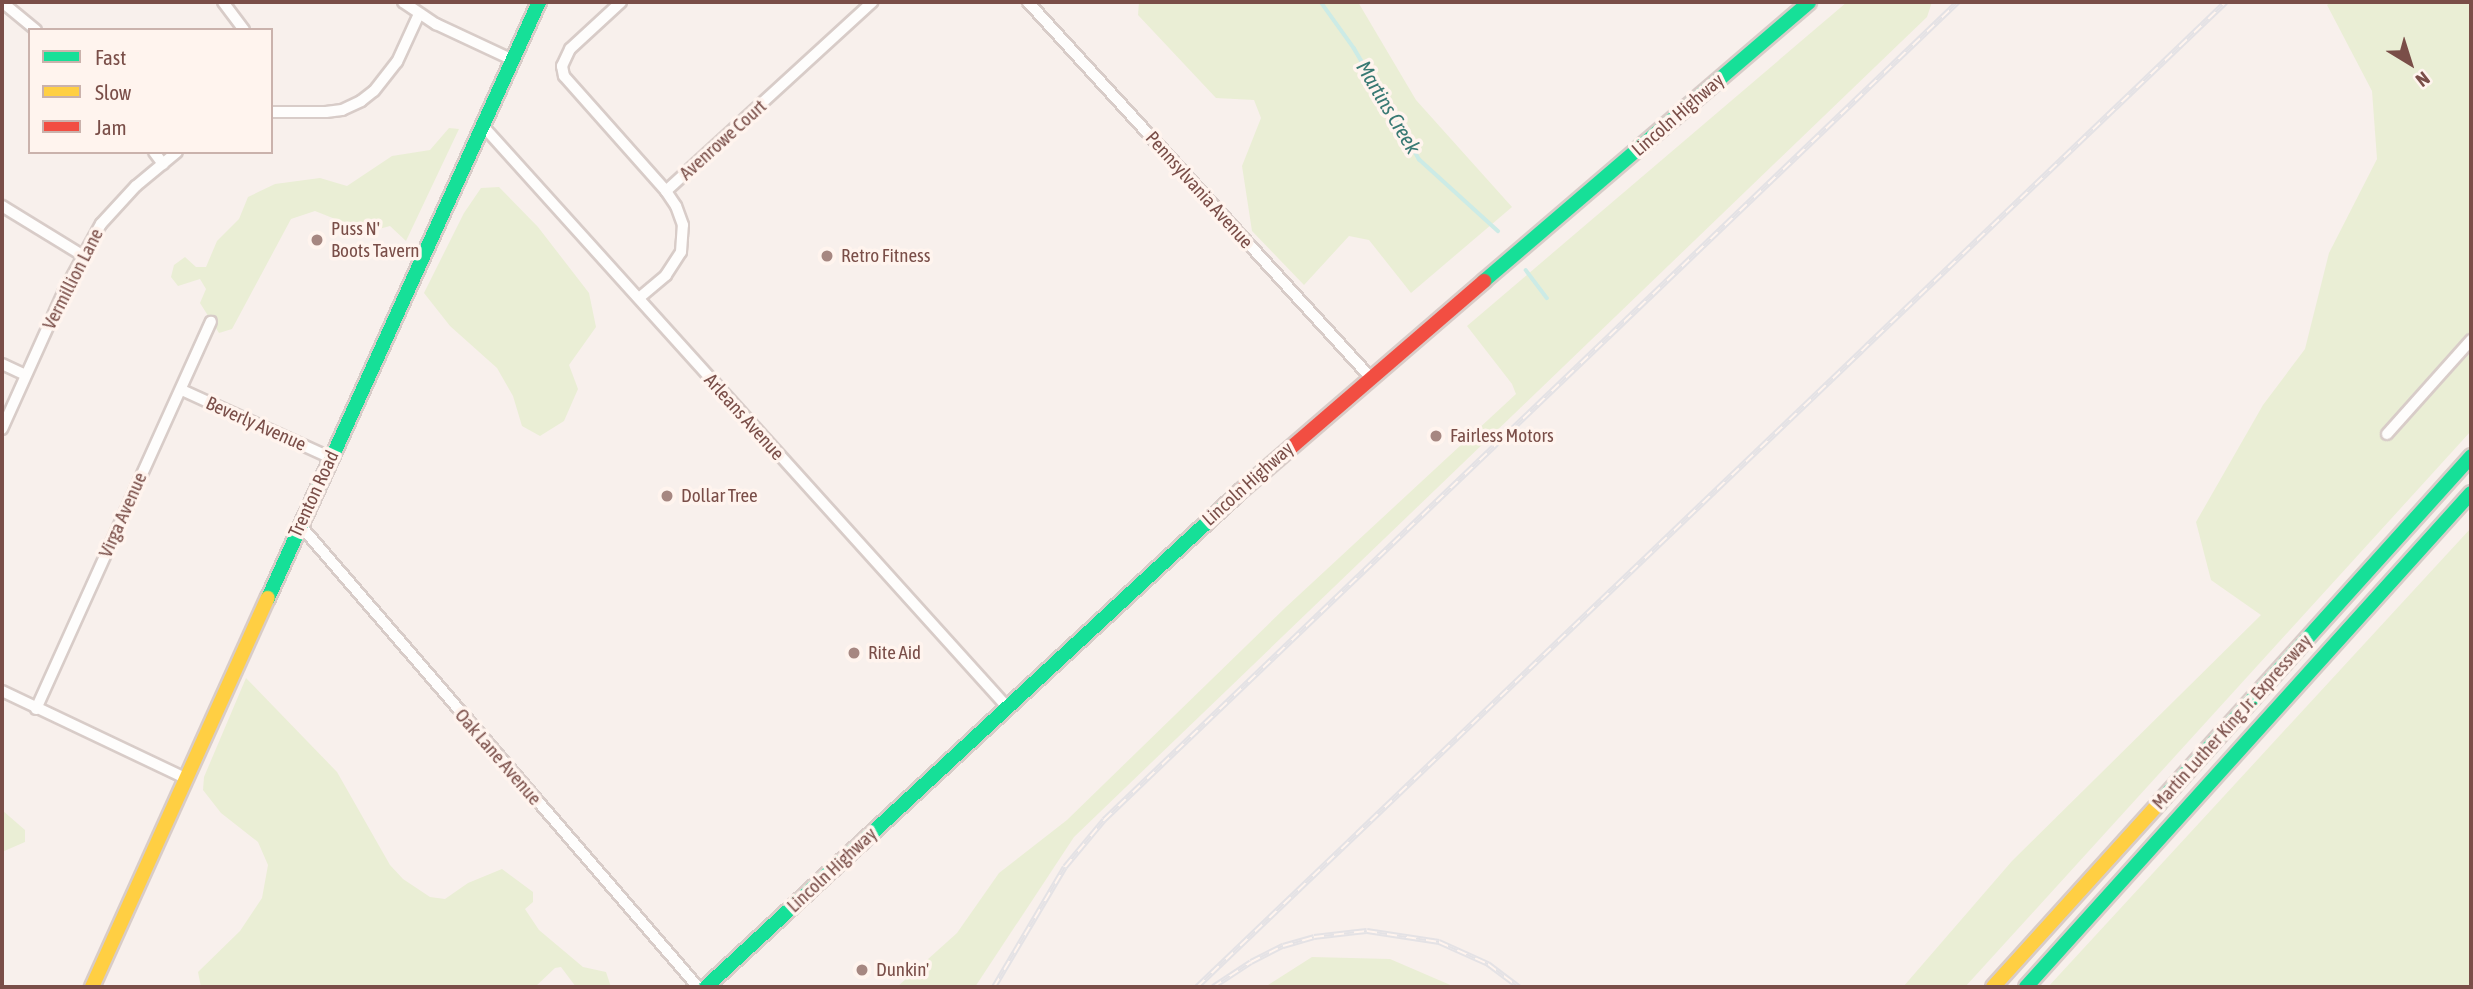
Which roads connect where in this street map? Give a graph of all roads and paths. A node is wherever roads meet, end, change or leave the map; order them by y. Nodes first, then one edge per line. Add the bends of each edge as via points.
1 (2, 2) edge
2 (223, 2) edge
3 (403, 2) edge
4 (539, 2) edge
5 (621, 2) edge
6 (872, 2) edge
7 (1028, 2) edge
8 (1809, 2) edge
9 (419, 14) junction
10 (34, 28) edge
11 (242, 28) edge
12 (513, 60) junction
13 (273, 112) edge
14 (483, 126) junction
15 (156, 154) edge
16 (175, 154) edge
17 (163, 164) junction
18 (666, 191) junction
19 (2, 206) edge
20 (82, 255) junction
21 (639, 298) junction
22 (211, 322) dead end
23 (2471, 340) edge
24 (2, 364) edge
25 (26, 375) junction
26 (1371, 378) junction
27 (182, 390) junction
28 (2, 429) edge
29 (2387, 434) dead end
30 (2471, 456) edge
31 (331, 458) junction
32 (2471, 493) edge
33 (300, 525) junction
34 (2, 691) edge
35 (1007, 707) junction
36 (36, 709) junction
37 (187, 779) junction
38 (92, 987) edge
39 (698, 987) edge
40 (706, 987) edge
41 (1993, 987) edge
42 (2026, 987) edge

1 - 10 street
2 - 11 street
3 - 9 street
4 - 12 main road, Trenton Road
5 - 18 street, Avenrowe Court via 570,49 562,69 573,90
6 - 18 street, Avenrowe Court
7 - 26 street, Pennsylvania Avenue
8 - 26 main road, Lincoln Highway
9 - 12 street
9 - 13 street via 397,62 361,101 342,110
12 - 14 main road, Trenton Road
14 - 21 street, Arleans Avenue
14 - 31 main road, Trenton Road
15 - 17 street
16 - 17 street, Vermillion Lane
17 - 20 street, Vermillion Lane via 115,207
18 - 21 street via 683,225 681,252 666,275
19 - 20 street
20 - 25 street, Vermillion Lane
21 - 35 street, Arleans Avenue
22 - 27 street, Virga Avenue
23 - 29 street
24 - 25 street
25 - 28 street, Vermillion Lane
26 - 35 main road, Lincoln Highway via 1220,509
27 - 31 street, Beverly Avenue
27 - 36 street, Virga Avenue
30 - 41 main road, Martin Luther King Jr. Expressway
31 - 33 main road, Trenton Road
32 - 42 main road, Martin Luther King Jr. Expressway
33 - 37 main road, Trenton Road
33 - 39 street, Oak Lane Avenue
34 - 36 street
35 - 40 main road, Lincoln Highway
36 - 37 street
37 - 38 main road, Trenton Road

